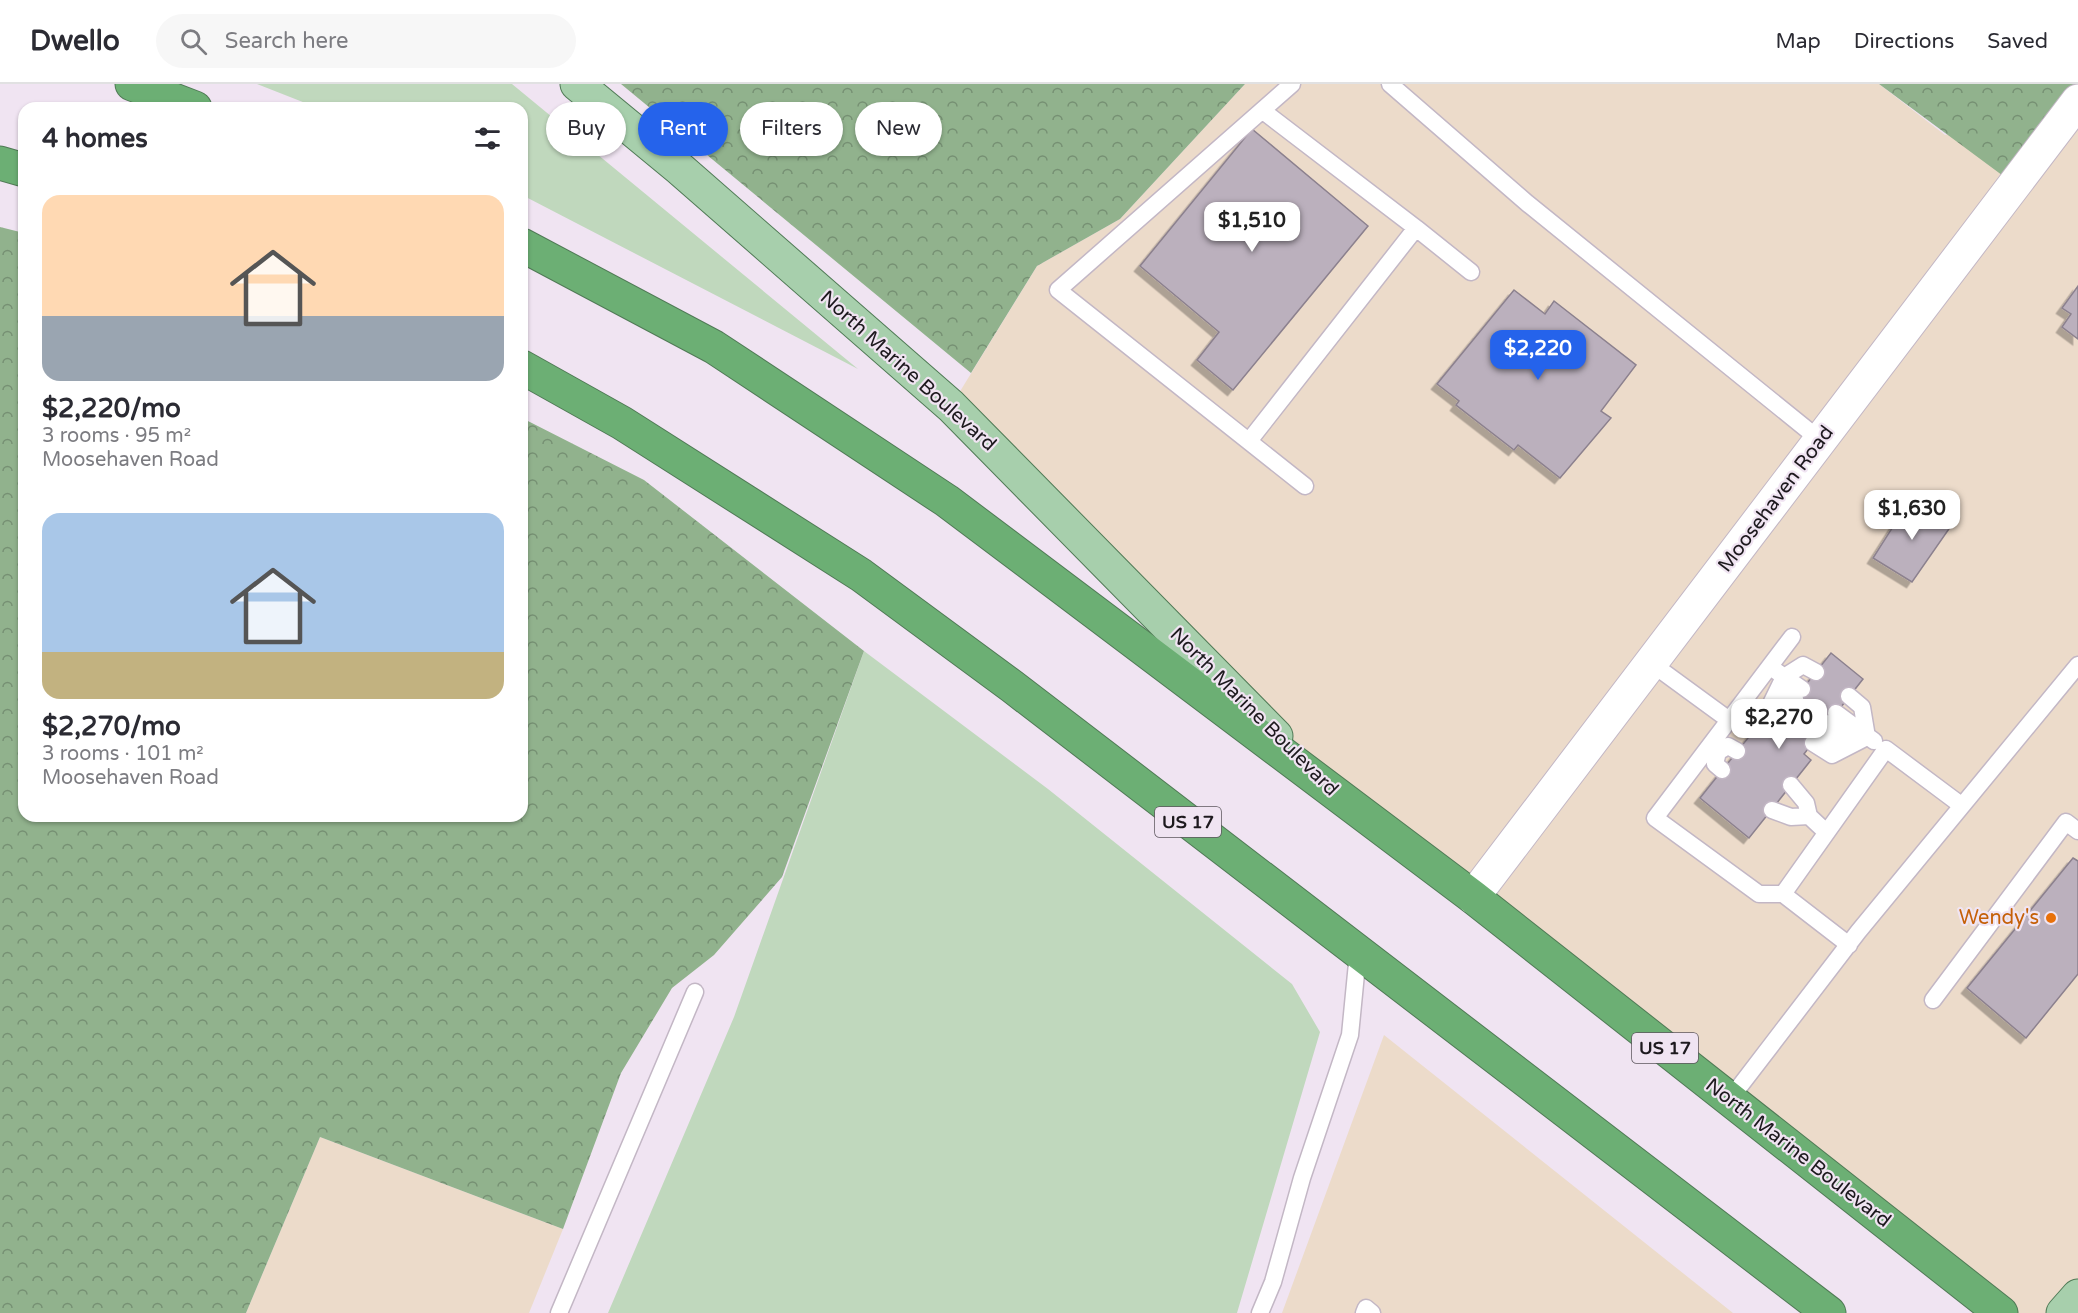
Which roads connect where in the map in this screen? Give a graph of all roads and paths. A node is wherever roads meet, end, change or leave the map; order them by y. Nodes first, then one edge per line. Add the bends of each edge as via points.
1 (132, 84) edge
2 (577, 84) edge
3 (1292, 84) edge
4 (1390, 84) edge
5 (2078, 101) edge
6 (179, 102) edge
7 (1263, 111) junction
8 (0, 163) edge
9 (18, 168) edge
10 (1416, 228) junction
11 (528, 247) edge
12 (1471, 272) dead end
13 (528, 370) edge
14 (1820, 440) junction
15 (1249, 441) junction
16 (1305, 486) dead end
17 (1792, 637) dead end
18 (1652, 663) junction
19 (2078, 665) edge
20 (1770, 667) junction
21 (1816, 672) dead end
22 (1784, 677) junction
23 (1849, 696) dead end
24 (1729, 720) junction
25 (1867, 737) junction
26 (1886, 749) junction
27 (1714, 750) junction
28 (1737, 751) dead end
29 (1722, 770) dead end
30 (1791, 785) dead end
31 (1326, 787) junction
32 (1961, 805) junction
33 (1772, 810) dead end
34 (1809, 816) junction
35 (2078, 831) edge
36 (1826, 832) junction
37 (1782, 894) junction
38 (1473, 897) junction
39 (1849, 945) junction
40 (1358, 953) junction
41 (695, 992) dead end
42 (1933, 1000) dead end
43 (1730, 1099) junction
44 (2078, 1296) edge
45 (559, 1313) edge
46 (1260, 1313) edge
47 (1364, 1313) edge
48 (1372, 1313) edge
49 (1829, 1313) edge
50 (2001, 1313) edge
51 (2063, 1313) edge

1 - 6 highway
2 - 31 main road, North Marine Boulevard via 951,406
3 - 7 lane
4 - 14 lane via 1527,203
5 - 14 street, Moosehaven Road
7 - 10 lane
7 - 15 lane via 1058,290
8 - 9 highway
10 - 12 lane
10 - 15 lane
11 - 31 highway, US 17 via 714,347 947,501
13 - 40 highway, US 17 via 622,423 861,575 1023,694
14 - 18 street, Moosehaven Road
15 - 16 lane
17 - 20 lane
18 - 24 lane
18 - 38 street, Moosehaven Road
19 - 32 lane
20 - 22 lane
20 - 24 lane
21 - 22 lane via 1803,665
22 - 22 lane via 1768,710 1790,704
23 - 25 lane via 1862,707
24 - 27 lane
25 - 25 lane via 1825,728 1833,740
25 - 26 lane
26 - 32 lane
26 - 36 lane
27 - 28 lane via 1728,746
27 - 29 lane via 1715,764
27 - 37 lane via 1655,818 1759,894
30 - 34 lane via 1806,802
31 - 38 highway, North Marine Boulevard / US 17
32 - 39 lane
33 - 34 lane via 1791,817
34 - 36 lane
35 - 42 lane via 2066,822
36 - 37 lane
37 - 39 lane
38 - 43 highway, North Marine Boulevard / US 17
39 - 43 lane
40 - 46 lane via 1350,1035
40 - 49 highway, US 17
41 - 45 lane
43 - 50 highway, North Marine Boulevard / US 17
44 - 51 main road
47 - 48 lane via 1366,1308

